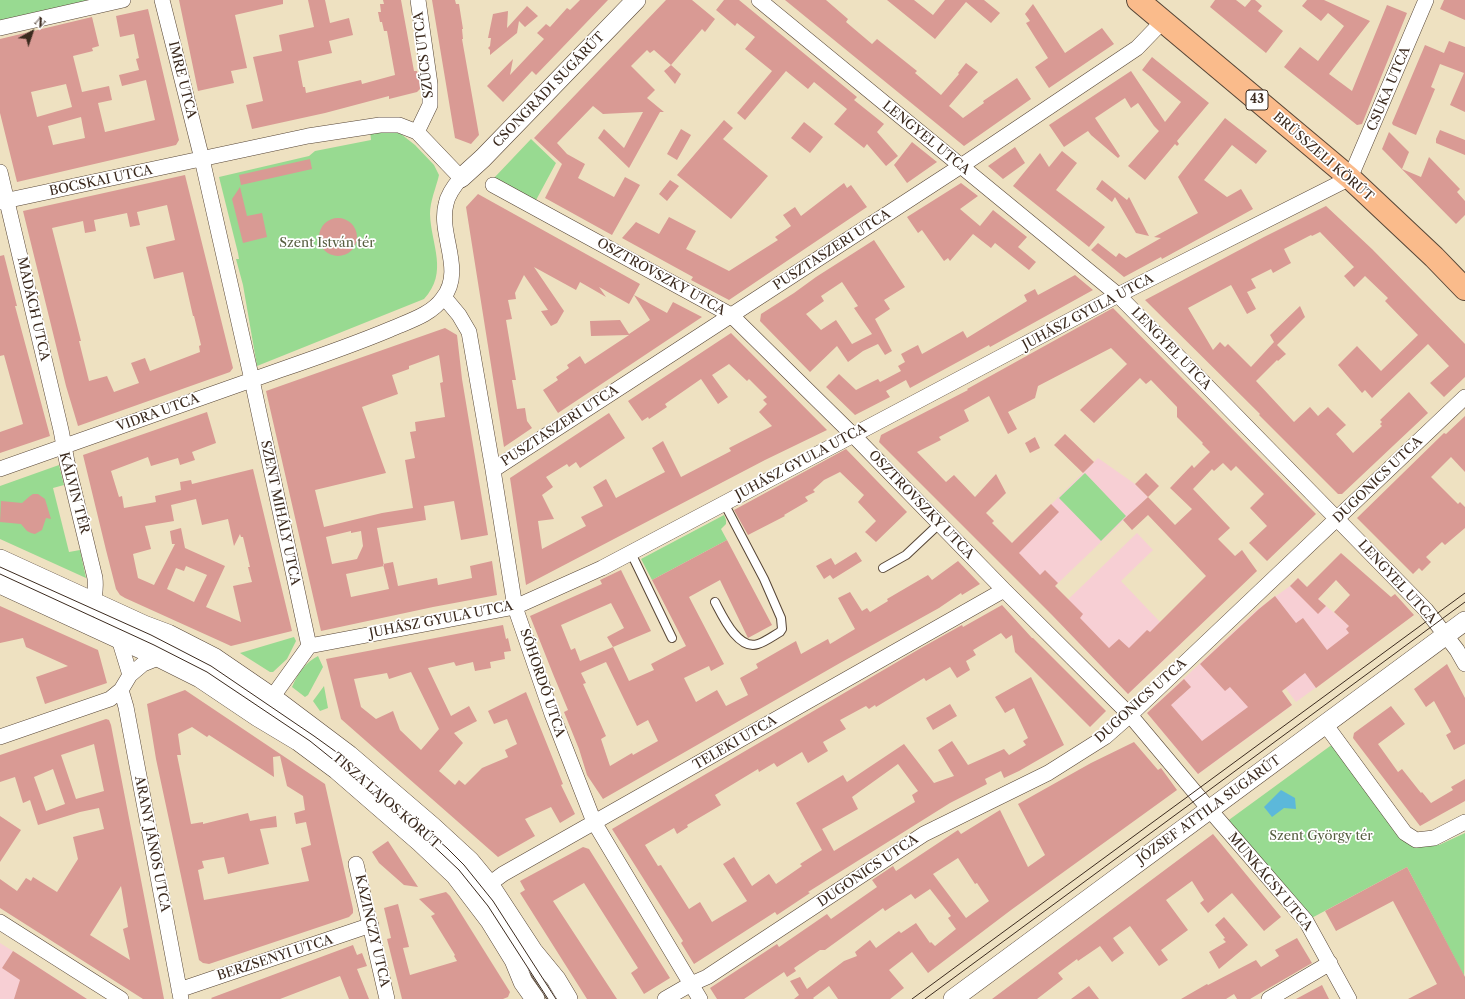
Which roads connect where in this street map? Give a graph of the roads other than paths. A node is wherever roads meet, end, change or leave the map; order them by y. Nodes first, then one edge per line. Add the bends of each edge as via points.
1 (123, 0) edge
2 (162, 0) edge
3 (418, 0) edge
4 (636, 0) edge
5 (759, 0) edge
6 (1139, 0) edge
7 (1426, 0) edge
8 (1163, 21) junction
9 (0, 28) edge
10 (417, 132) junction
11 (202, 160) junction
12 (961, 166) junction
13 (0, 172) edge
14 (461, 178) junction
15 (1350, 178) junction
16 (493, 185) dead end
17 (4, 201) edge
18 (1465, 289) edge
19 (1118, 295) junction
20 (444, 298) junction
21 (731, 315) junction
22 (252, 380) junction
23 (1465, 398) edge
24 (853, 435) junction
25 (64, 447) junction
26 (0, 469) edge
27 (493, 470) junction
28 (724, 503) junction
29 (1338, 519) junction
30 (939, 524) junction
31 (631, 553) junction
32 (0, 560) edge
33 (883, 568) dead end
34 (0, 571) edge
35 (0, 584) edge
36 (1004, 590) junction
37 (715, 602) dead end
38 (515, 607) junction
39 (85, 611) junction
40 (105, 619) junction
41 (1465, 621) edge
42 (144, 625) junction
43 (1446, 635) junction
44 (672, 638) dead end
45 (119, 639) junction
46 (309, 646) junction
47 (194, 647) junction
48 (162, 650) junction
49 (1465, 664) edge
50 (130, 676) junction
51 (121, 690) junction
52 (265, 707) junction
53 (1130, 715) junction
54 (1325, 724) junction
55 (0, 737) edge
56 (1209, 809) junction
57 (594, 822) junction
58 (1465, 822) edge
59 (356, 864) dead end
60 (484, 894) junction
61 (0, 922) edge
62 (371, 926) junction
63 (1330, 964) junction
64 (691, 984) junction
65 (180, 994) edge
66 (122, 999) edge
67 (387, 999) edge
68 (535, 999) edge
69 (552, 999) edge
70 (568, 999) edge
71 (665, 999) edge
72 (700, 999) edge
73 (953, 999) edge
74 (1269, 999) edge
75 (1349, 999) edge

1 - 9 street
2 - 11 street, IMRE UTCA
3 - 10 street, SZŰCS UTCA via 430,84 430,105
4 - 14 street, CSONGRÁDI SUGÁRÚT
5 - 12 street, LENGYEL UTCA
6 - 8 main road, BRÜSSZELI KÖRÚT / 43
7 - 15 street, CSUKA UTCA
8 - 12 street, PUSZTASZERI UTCA via 1138,48
8 - 15 main road, BRÜSSZELI KÖRÚT / 43
10 - 11 street via 399,125 368,126
10 - 14 street
11 - 17 street, BOCSKAI UTCA
11 - 22 street
12 - 19 street, LENGYEL UTCA
12 - 21 street, PUSZTASZERI UTCA
13 - 17 street, MADÁCH UTCA
14 - 20 street via 450,193 445,208 452,275
15 - 18 main road, BRÜSSZELI KÖRÚT / 43
15 - 19 street, JUHÁSZ GYULA UTCA
16 - 21 street, OSZTROVSZKY UTCA
17 - 25 street, MADÁCH UTCA
19 - 24 street, JUHÁSZ GYULA UTCA
19 - 29 street, LENGYEL UTCA
20 - 22 street via 422,316
20 - 27 street, SÓHORDÓ UTCA via 459,315 469,332
21 - 24 street, OSZTROVSZKY UTCA
21 - 27 street, PUSZTASZERI UTCA
22 - 25 street, VIDRA UTCA
22 - 46 street, SZENT MIHÁLY UTCA
23 - 29 street, DUGONICS UTCA
24 - 28 street, JUHÁSZ GYULA UTCA
24 - 30 street, OSZTROVSZKY UTCA
25 - 26 street, KÁLVIN TÉR
25 - 39 street, KÁLVIN TÉR via 96,578 96,587
27 - 38 street, SÓHORDÓ UTCA
28 - 31 street, JUHÁSZ GYULA UTCA
28 - 37 lane via 764,579 781,618 782,629 757,644 742,641 729,628
29 - 43 street, LENGYEL UTCA via 1426,610
29 - 53 street, DUGONICS UTCA
30 - 33 lane via 906,555
30 - 36 street, OSZTROVSZKY UTCA
31 - 38 street, JUHÁSZ GYULA UTCA
31 - 44 lane
32 - 39 street, TISZA LAJOS KÖRÚT
34 - 39 lane, TISZA LAJOS KÖRÚT
35 - 39 street, TISZA LAJOS KÖRÚT
36 - 53 street, OSZTROVSZKY UTCA
36 - 57 street, TELEKI UTCA
38 - 46 street, JUHÁSZ GYULA UTCA
38 - 57 street, SÓHORDÓ UTCA via 552,714
39 - 40 street, TISZA LAJOS KÖRÚT
39 - 42 street, TISZA LAJOS KÖRÚT
39 - 45 street, TISZA LAJOS KÖRÚT
40 - 45 street, TISZA LAJOS KÖRÚT
40 - 48 lane, TISZA LAJOS KÖRÚT
41 - 43 street, JÓZSEF ATTILA SUGÁRÚT
42 - 47 street, TISZA LAJOS KÖRÚT
42 - 48 street
43 - 49 street, LENGYEL UTCA
43 - 54 street, JÓZSEF ATTILA SUGÁRÚT
45 - 48 street, TISZA LAJOS KÖRÚT
45 - 50 street
46 - 52 street
47 - 48 street
47 - 52 street, TISZA LAJOS KÖRÚT via 215,658
48 - 50 street
48 - 52 street, TISZA LAJOS KÖRÚT via 200,678
50 - 51 street
51 - 55 street via 110,699
51 - 65 street, ARANY JÁNOS UTCA
52 - 60 street, TISZA LAJOS KÖRÚT via 298,741 337,770 450,871
52 - 60 lane, TISZA LAJOS KÖRÚT via 346,765 426,834 461,867
53 - 56 street, OSZTROVSZKY UTCA
53 - 64 street, DUGONICS UTCA via 1104,737 1048,773 924,834 714,973
54 - 56 street, JÓZSEF ATTILA SUGÁRÚT
54 - 58 street via 1404,834 1416,840 1434,838
56 - 63 street, MUNKÁCSY UTCA via 1306,921
56 - 73 street, JÓZSEF ATTILA SUGÁRÚT
57 - 60 street, TELEKI UTCA via 503,874
57 - 64 street, SÓHORDÓ UTCA
59 - 62 street, KAZINCZY UTCA
60 - 68 street, TISZA LAJOS KÖRÚT via 523,982
60 - 69 lane, TISZA LAJOS KÖRÚT
60 - 70 street, TISZA LAJOS KÖRÚT via 556,979
61 - 66 street
62 - 65 street, BERZSENYI UTCA
62 - 67 street, KAZINCZY UTCA
63 - 74 street
63 - 75 street, MUNKÁCSY UTCA
64 - 71 street, DUGONICS UTCA
64 - 72 street, SÓHORDÓ UTCA

